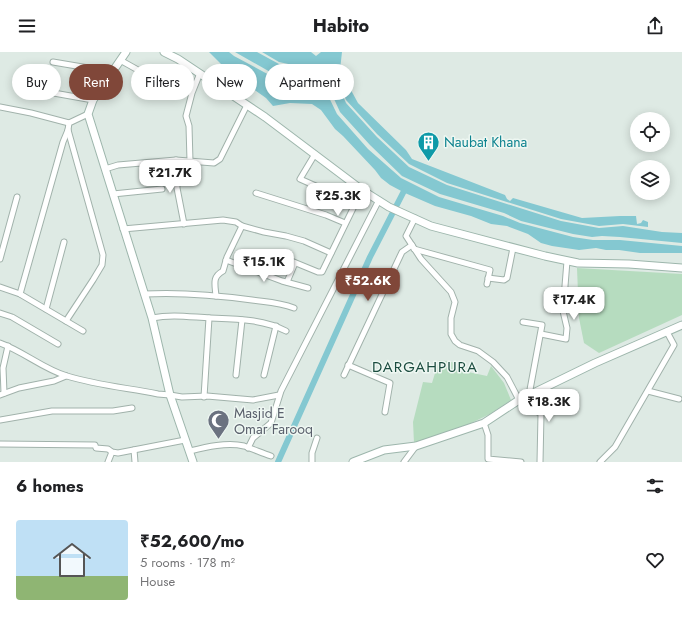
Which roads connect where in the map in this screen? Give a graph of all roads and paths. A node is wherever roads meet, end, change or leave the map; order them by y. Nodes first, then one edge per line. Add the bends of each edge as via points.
1 (126, 52) edge
2 (164, 52) edge
3 (120, 60) junction
4 (53, 62) dead end
5 (117, 64) edge
6 (69, 65) edge
7 (131, 66) edge
8 (200, 74) junction
9 (93, 100) edge
10 (247, 105) junction
11 (0, 107) edge
12 (88, 114) junction
13 (69, 123) junction
14 (68, 130) junction
15 (315, 154) junction
16 (176, 160) junction
17 (190, 161) junction
18 (105, 169) junction
19 (162, 189) dead end
20 (362, 190) junction
21 (256, 193) dead end
22 (112, 194) junction
23 (17, 196) dead end
24 (357, 199) junction
25 (379, 200) junction
26 (413, 217) junction
27 (345, 223) junction
28 (184, 224) junction
29 (242, 226) junction
30 (123, 229) junction
31 (64, 242) dead end
32 (413, 247) junction
33 (513, 248) junction
34 (331, 253) junction
35 (279, 256) dead end
36 (0, 259) edge
37 (226, 260) junction
38 (567, 261) junction
39 (295, 263) junction
40 (682, 268) edge
41 (488, 278) junction
42 (287, 282) junction
43 (487, 284) dead end
44 (0, 287) edge
45 (308, 288) dead end
46 (20, 294) junction
47 (144, 294) junction
48 (216, 296) junction
49 (294, 308) dead end
50 (46, 309) junction
51 (0, 312) edge
52 (152, 318) junction
53 (209, 318) junction
54 (242, 320) junction
55 (66, 321) junction
56 (523, 322) dead end
57 (276, 326) junction
58 (681, 327) edge
59 (83, 330) dead end
60 (286, 331) dead end
61 (667, 332) junction
62 (541, 334) junction
63 (0, 343) edge
64 (58, 344) dead end
65 (8, 346) junction
66 (348, 365) junction
67 (236, 375) dead end
68 (264, 375) dead end
69 (344, 375) dead end
70 (66, 376) junction
71 (648, 391) junction
72 (2, 394) edge
73 (170, 395) junction
74 (279, 395) junction
75 (204, 397) junction
76 (524, 398) junction
77 (679, 400) dead end
78 (132, 408) dead end
79 (385, 412) dead end
80 (0, 420) edge
81 (484, 423) junction
82 (317, 438) dead end
83 (185, 440) junction
84 (0, 444) edge
85 (416, 446) junction
86 (248, 448) junction
87 (134, 450) junction
88 (190, 451) junction
89 (112, 452) junction
90 (271, 456) dead end
91 (108, 462) edge
92 (135, 462) edge
93 (193, 462) edge
94 (312, 462) edge
95 (353, 462) edge
96 (404, 462) edge
97 (520, 462) edge
98 (540, 462) edge
99 (600, 462) edge

1 - 3 street
2 - 8 street
3 - 5 street
3 - 7 street
4 - 6 street
8 - 10 street
8 - 17 street via 186,116 189,126
9 - 12 street
10 - 15 street
10 - 17 street via 220,159 208,164
11 - 13 street
12 - 13 street
12 - 18 street
13 - 14 street
14 - 46 street via 62,142
14 - 55 street via 103,255 102,265
15 - 20 street
15 - 24 street via 300,179
16 - 17 street
16 - 18 street via 118,165
16 - 28 street via 177,188
18 - 22 street
19 - 22 street
20 - 24 street
20 - 25 street
21 - 27 street
22 - 30 street
23 - 36 street
24 - 27 street
25 - 26 street
25 - 74 street
26 - 32 street via 406,236
26 - 33 street via 431,226
27 - 34 street
28 - 29 street via 224,220
28 - 30 street
29 - 34 street via 304,241
29 - 37 street
30 - 47 street
31 - 50 street
32 - 41 street via 490,270
32 - 66 street via 402,252
32 - 76 street via 451,292 455,302 451,334 455,341 478,351 493,362
33 - 38 street
33 - 41 street via 507,278
34 - 39 street via 322,272
35 - 39 street
37 - 42 street
37 - 48 street via 224,271 215,278
38 - 40 street
38 - 62 street via 563,311 566,340
39 - 42 street
41 - 43 street
42 - 45 street
44 - 46 street
46 - 50 street
47 - 48 street
47 - 52 street
48 - 49 street via 276,302
50 - 55 street
51 - 64 street
52 - 53 street via 168,315
52 - 73 street
53 - 54 street
53 - 75 street
54 - 57 street
54 - 67 street
55 - 59 street
56 - 62 street via 542,325
57 - 60 street
57 - 68 street
58 - 61 street
61 - 71 street via 674,346
61 - 76 street via 595,363
62 - 76 street
63 - 65 street
65 - 70 street
65 - 72 street via 3,368
66 - 69 street
66 - 79 street via 390,383
70 - 72 street via 54,382 19,388
70 - 73 street
71 - 77 street
71 - 99 street via 615,447
73 - 75 street
73 - 83 street
74 - 75 street via 253,400
74 - 86 street via 271,423 253,438
76 - 81 street
76 - 98 street via 530,407 541,414
78 - 80 street via 112,411 52,411
81 - 85 street
81 - 97 street via 488,435 488,460
82 - 94 street
83 - 87 street
83 - 88 street
84 - 89 street via 95,445 96,448
85 - 95 street via 384,450
85 - 96 street
86 - 88 street via 228,445
86 - 90 street
87 - 89 street
87 - 92 street
88 - 93 street
89 - 91 street

